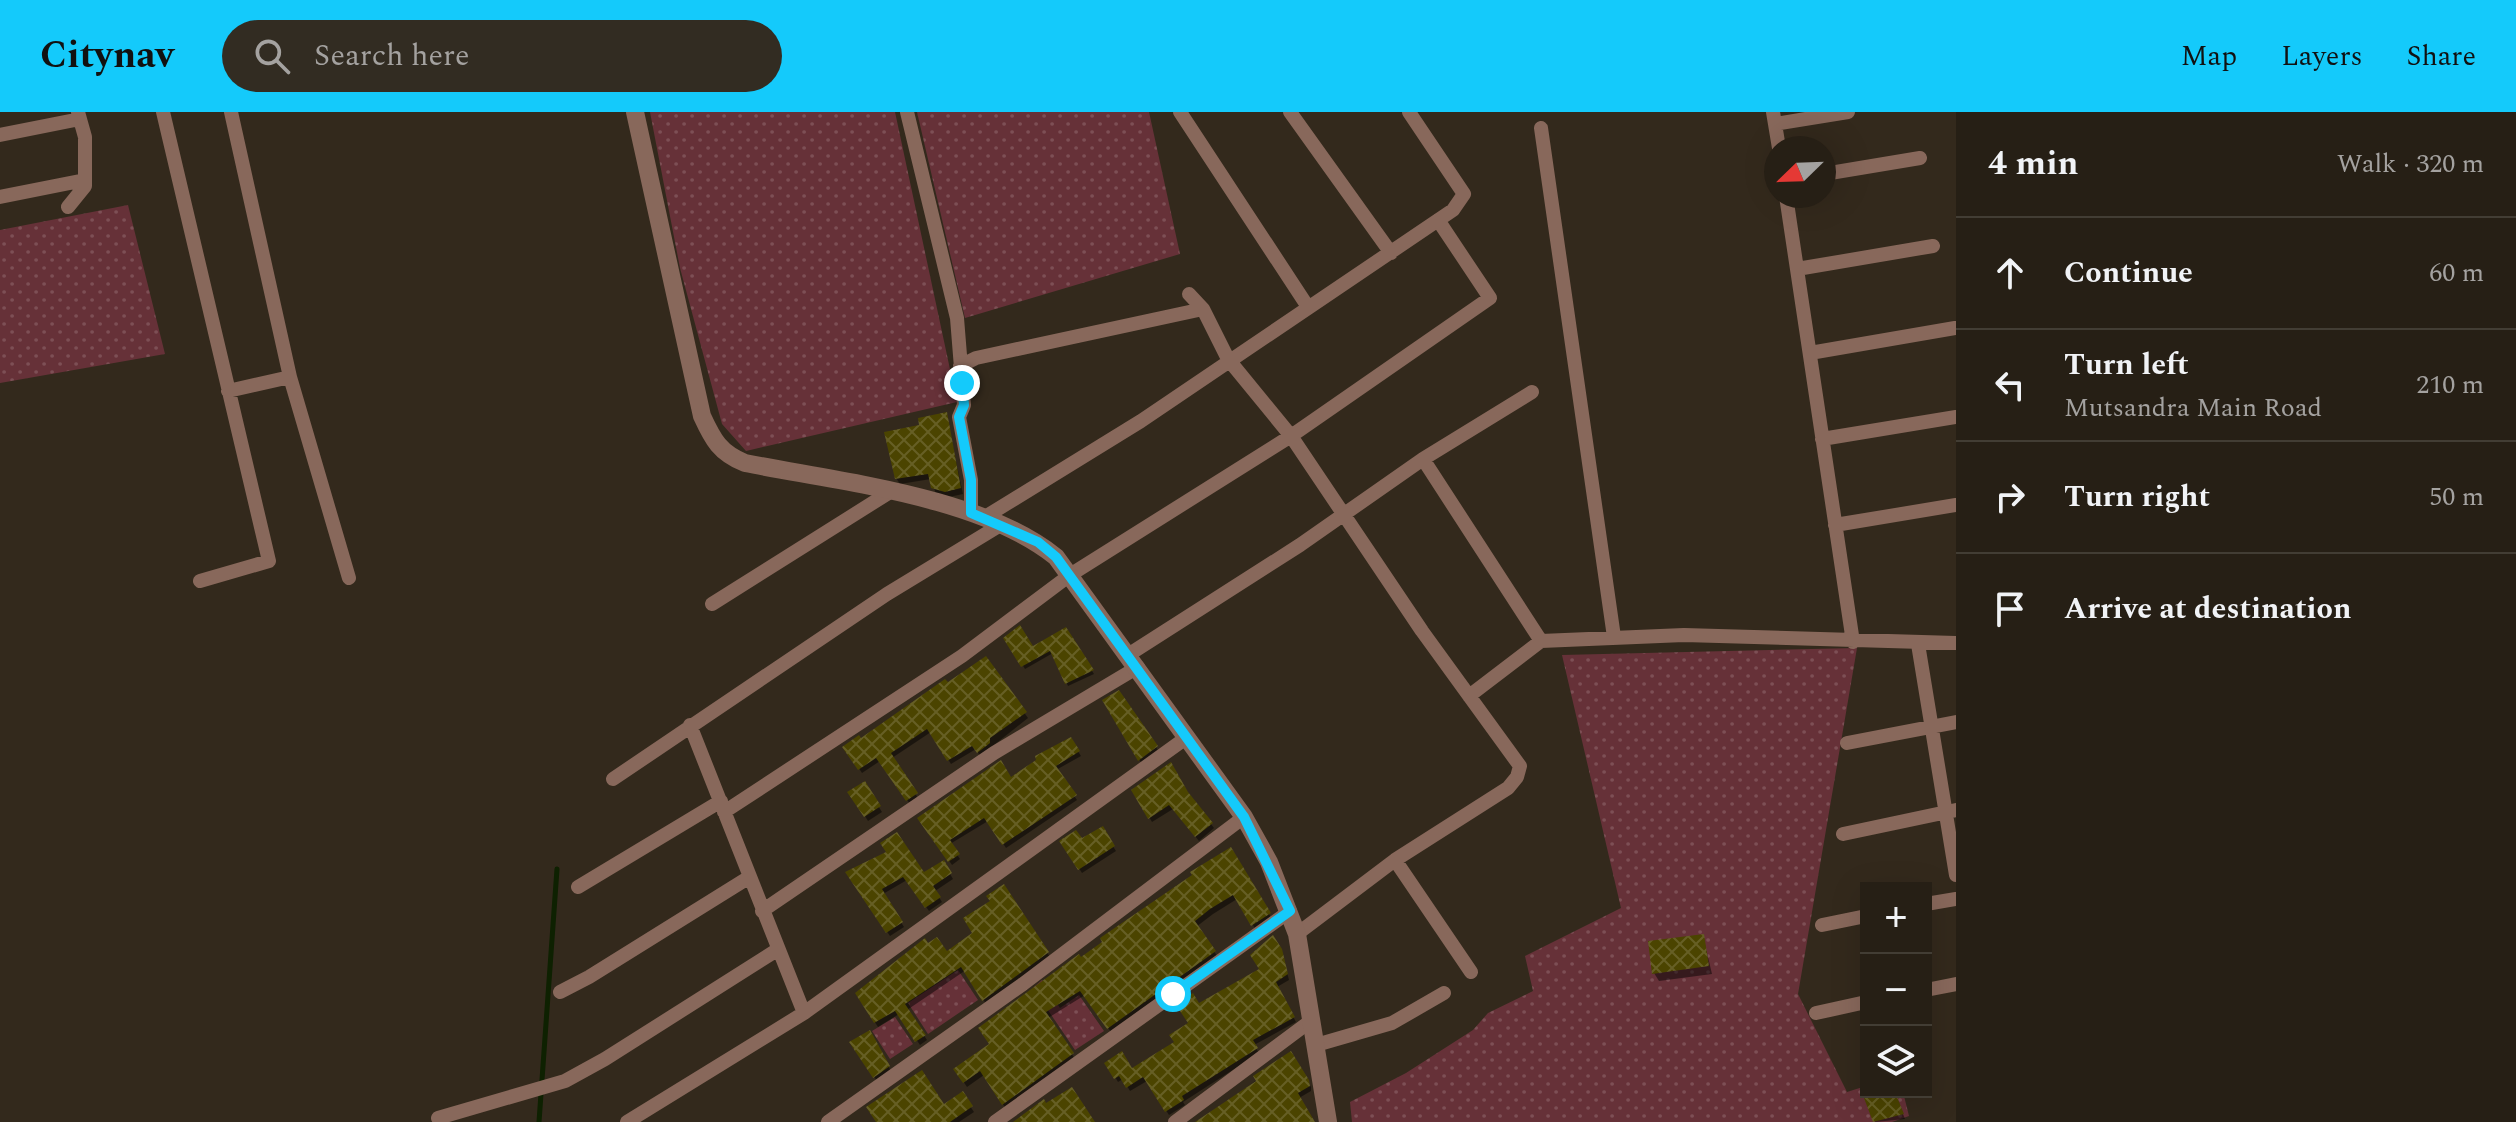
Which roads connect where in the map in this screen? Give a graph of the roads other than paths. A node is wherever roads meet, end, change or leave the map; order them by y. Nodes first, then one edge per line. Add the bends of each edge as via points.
1 (163, 112) edge
2 (231, 112) edge
3 (635, 112) edge
4 (907, 112) edge
5 (1180, 112) edge
6 (1290, 112) edge
7 (1409, 112) edge
8 (1848, 112) edge
9 (79, 116) edge
10 (1774, 118) edge
11 (1541, 128) dead end
12 (0, 135) edge
13 (1920, 158) dead end
14 (1836, 172) edge
15 (85, 180) junction
16 (0, 197) edge
17 (68, 207) dead end
18 (1788, 208) edge
19 (1438, 220) junction
20 (1933, 246) dead end
21 (1391, 253) junction
22 (1797, 269) junction
23 (1189, 294) dead end
24 (1308, 307) junction
25 (1203, 309) junction
26 (1955, 328) edge
27 (1810, 353) junction
28 (1228, 359) junction
29 (960, 366) junction
30 (290, 377) junction
31 (228, 391) junction
32 (1532, 392) dead end
33 (1956, 417) edge
34 (1291, 436) junction
35 (1822, 439) junction
36 (1423, 459) junction
37 (890, 492) junction
38 (1956, 505) edge
39 (1342, 513) junction
40 (986, 518) junction
41 (1835, 525) junction
42 (1070, 575) junction
43 (349, 578) dead end
44 (200, 581) dead end
45 (712, 604) dead end
46 (1614, 637) junction
47 (1541, 641) junction
48 (1853, 642) junction
49 (1956, 643) edge
50 (1918, 644) junction
51 (1133, 661) junction
52 (1469, 696) junction
53 (1956, 722) edge
54 (690, 725) junction
55 (1931, 727) junction
56 (1186, 738) junction
57 (1847, 743) dead end
58 (613, 779) dead end
59 (723, 807) junction
60 (1950, 811) edge
61 (1244, 817) junction
62 (1843, 834) dead end
63 (1395, 860) junction
64 (1956, 875) edge
65 (748, 878) junction
66 (578, 887) dead end
67 (1956, 899) edge
68 (1932, 903) edge
69 (762, 911) junction
70 (1290, 911) junction
71 (1860, 917) edge
72 (1822, 925) dead end
73 (1297, 934) junction
74 (777, 950) junction
75 (1471, 972) dead end
76 (1956, 984) edge
77 (1932, 989) edge
78 (560, 992) dead end
79 (1444, 993) dead end
80 (1860, 1003) edge
81 (804, 1013) junction
82 (1816, 1013) dead end
83 (1312, 1020) junction
84 (1316, 1045) junction
85 (438, 1118) dead end
86 (1326, 1120) edge
87 (627, 1122) edge
88 (828, 1122) edge
89 (995, 1122) edge
90 (1175, 1122) edge

1 - 31 street
2 - 30 street
3 - 37 street via 699,402 713,441 727,456 745,463
4 - 29 street via 957,318
5 - 24 street
6 - 21 street
7 - 19 street via 1464,194
8 - 10 street
9 - 12 street
9 - 15 street via 85,137
11 - 46 street
13 - 14 street
15 - 16 street
15 - 17 street
18 - 22 street
19 - 21 street
19 - 34 street via 1490,298
20 - 22 street
21 - 24 street
22 - 27 street
23 - 25 street
24 - 28 street
25 - 28 street
25 - 29 street via 976,358
26 - 27 street
27 - 35 street
28 - 34 street
28 - 40 street via 1141,421
29 - 40 street via 964,405 959,417 971,480
30 - 31 street
30 - 43 street
31 - 44 street via 269,561
32 - 36 street
33 - 35 street
34 - 39 street
34 - 42 street
35 - 41 street
36 - 39 street
36 - 47 street
37 - 40 street
37 - 45 street
38 - 41 street
39 - 51 street
39 - 52 street
40 - 42 street via 1038,542
40 - 54 street via 887,594
41 - 48 street
42 - 51 street
42 - 59 street via 962,656
46 - 47 street
46 - 48 street
47 - 52 street
48 - 50 street
49 - 50 street
50 - 55 street
51 - 56 street
51 - 69 street
52 - 63 street via 1520,766 1517,777 1508,788
53 - 55 street
54 - 58 street
54 - 59 street
55 - 57 street
55 - 60 street
56 - 61 street
56 - 81 street
59 - 65 street
59 - 66 street
60 - 62 street
60 - 64 street
61 - 70 street
61 - 88 street via 1023,984
63 - 73 street
63 - 75 street
65 - 69 street
65 - 78 street
67 - 68 street
69 - 74 street
70 - 73 street
70 - 89 street
71 - 72 street
73 - 83 street
74 - 81 street
74 - 85 street via 565,1081
76 - 77 street
79 - 84 street via 1392,1023
80 - 82 street
81 - 87 street
83 - 84 street
83 - 90 street
84 - 86 street

